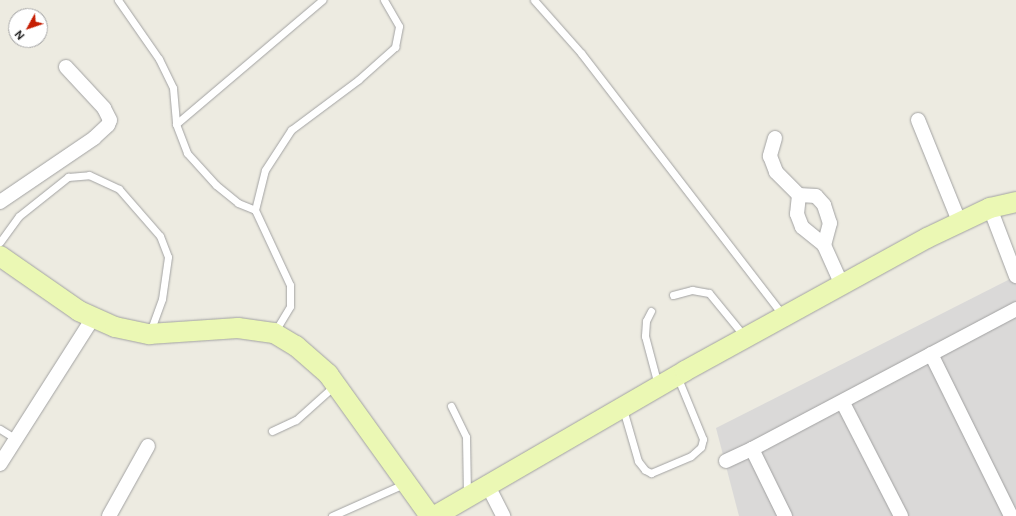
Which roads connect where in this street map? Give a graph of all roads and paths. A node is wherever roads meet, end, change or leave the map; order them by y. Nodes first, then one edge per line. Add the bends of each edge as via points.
1 (118, 0) edge
2 (322, 0) edge
3 (384, 0) edge
4 (534, 0) edge
5 (66, 67) dead end
6 (918, 120) dead end
7 (176, 124) junction
8 (775, 138) dead end
9 (800, 195) junction
10 (0, 202) edge
11 (1016, 202) edge
12 (990, 208) junction
13 (255, 210) junction
14 (959, 222) junction
15 (0, 242) edge
16 (824, 245) junction
17 (0, 256) edge
18 (1016, 276) edge
19 (842, 285) junction
20 (673, 295) dead end
21 (1016, 309) edge
22 (651, 311) dead end
23 (785, 317) junction
24 (93, 318) junction
25 (274, 333) junction
26 (149, 334) junction
27 (746, 338) junction
28 (931, 354) junction
29 (677, 376) junction
30 (336, 385) junction
31 (658, 387) junction
32 (843, 403) junction
33 (451, 406) dead end
34 (623, 407) junction
35 (0, 428) edge
36 (272, 431) dead end
37 (16, 439) junction
38 (148, 446) dead end
39 (752, 449) junction
40 (726, 461) dead end
41 (0, 464) edge
42 (406, 483) junction
43 (487, 484) junction
44 (468, 496) junction
45 (1012, 515) edge
46 (109, 516) edge
47 (332, 516) edge
48 (430, 516) edge
49 (435, 516) edge
50 (503, 516) edge
51 (785, 516) edge
52 (901, 516) edge

1 - 7 lane via 159,59 173,88
2 - 7 lane
3 - 13 lane via 399,26 395,48 291,130 265,170
4 - 23 lane via 580,53
5 - 10 street via 104,108 110,120 108,125
6 - 14 street
7 - 13 lane via 187,153 216,185 238,203
8 - 9 street via 770,156 776,172
9 - 16 street via 797,214 802,227
9 - 16 street via 816,196 824,205 830,223
11 - 12 street
12 - 14 street
12 - 18 street
13 - 25 lane via 290,285 290,306
14 - 19 street
15 - 26 lane via 19,216 68,177 89,175 119,189 160,236 168,257 162,299
16 - 19 street
17 - 24 street
19 - 23 street
20 - 27 lane via 692,290 709,293
21 - 28 street
22 - 31 lane via 646,321 645,336
23 - 27 street
24 - 26 street via 115,327
24 - 37 street
25 - 26 street via 238,328
25 - 30 street via 296,346
27 - 29 street
28 - 32 street
28 - 45 street
29 - 31 street
29 - 34 lane via 703,438 701,447 691,456 651,473 645,470 638,461
30 - 36 lane via 296,420
30 - 42 street
31 - 34 street
32 - 39 street
32 - 52 street
33 - 44 lane via 466,437
34 - 43 street
35 - 37 lane
37 - 41 street
38 - 46 street
39 - 40 street
39 - 51 street
42 - 47 lane
42 - 48 street
43 - 44 street
43 - 50 street
44 - 49 street

